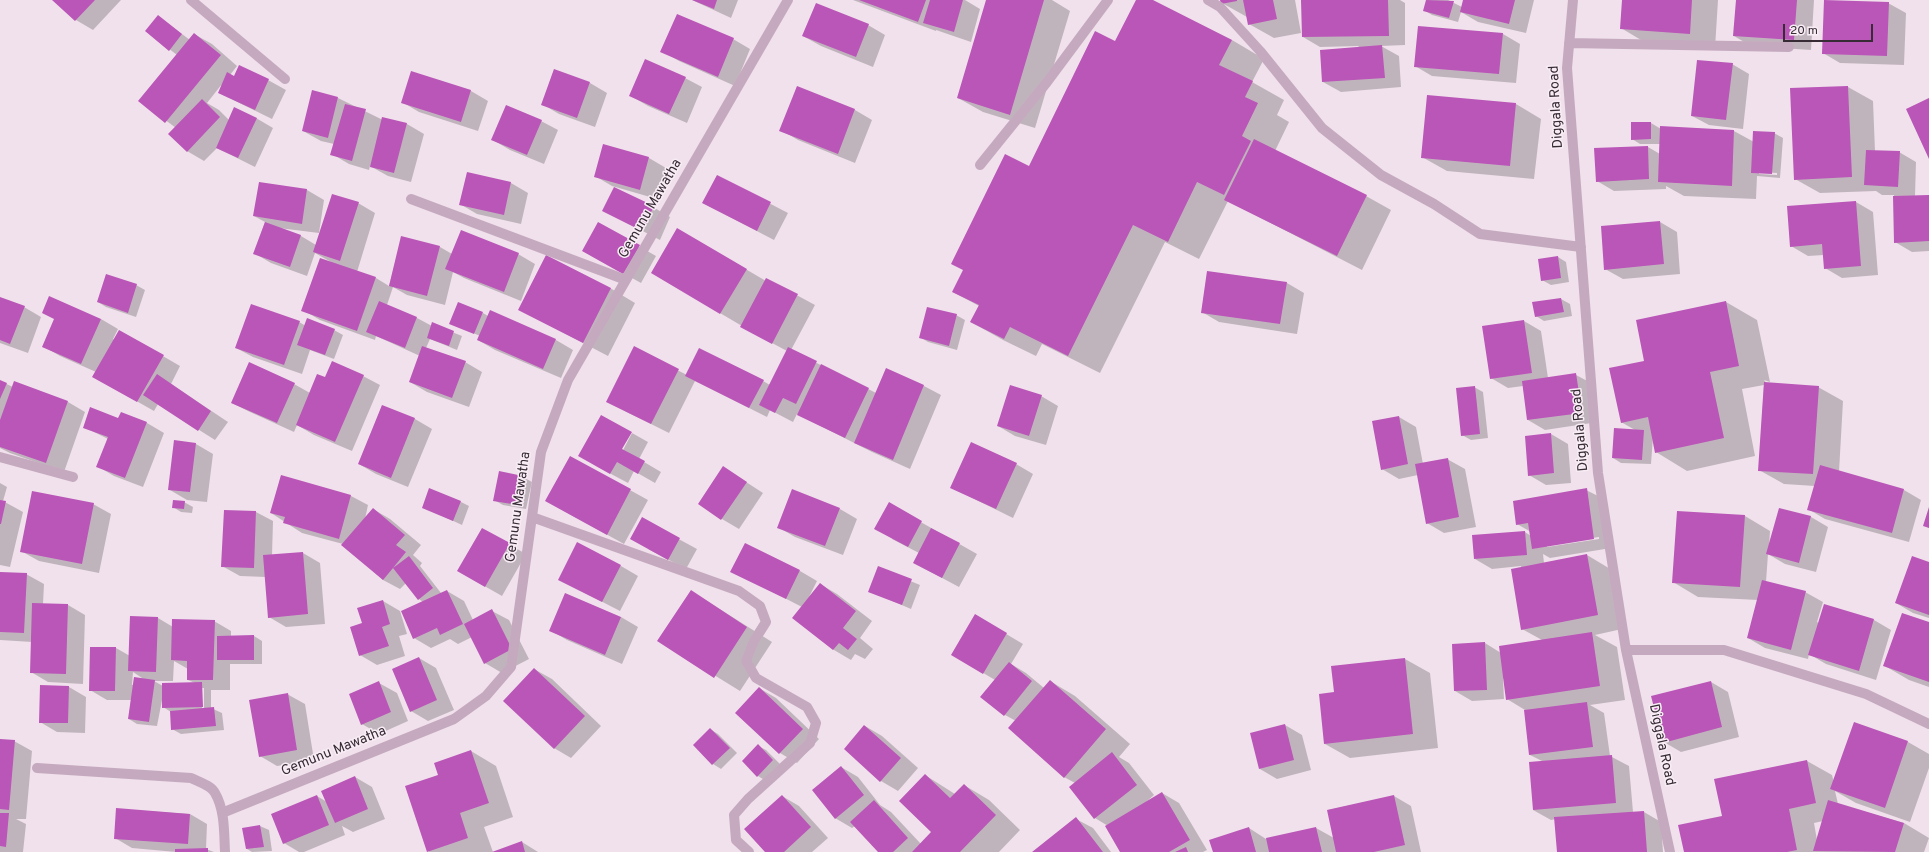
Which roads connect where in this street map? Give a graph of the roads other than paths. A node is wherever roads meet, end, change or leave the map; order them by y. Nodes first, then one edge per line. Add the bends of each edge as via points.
1 (191, 0) edge
2 (788, 0) edge
3 (1108, 0) edge
4 (1208, 0) edge
5 (1573, 0) edge
6 (1569, 43) junction
7 (1789, 47) dead end
8 (285, 79) dead end
9 (980, 165) dead end
10 (411, 199) dead end
11 (1581, 247) junction
12 (626, 280) junction
13 (0, 457) edge
14 (73, 477) dead end
15 (532, 517) junction
16 (1626, 650) junction
17 (1929, 724) edge
18 (37, 768) dead end
19 (222, 813) junction
20 (225, 852) edge
21 (749, 852) edge
22 (1670, 852) edge

1 - 8 street
2 - 12 street, Gemunu Mawatha
3 - 9 street via 1047,82
4 - 11 street via 1220,7 1260,51 1322,128 1381,175 1434,204 1480,234
5 - 6 street, Diggala Road
6 - 7 street
6 - 11 street, Diggala Road via 1567,68
10 - 12 street
11 - 16 street, Diggala Road via 1598,473
12 - 15 street, Gemunu Mawatha via 568,380 541,452
13 - 14 street
15 - 19 street, Gemunu Mawatha via 511,667 486,696 454,719
15 - 21 street via 739,591 760,606 766,622 754,641 746,661 756,678 807,707 816,723 810,743 748,799 734,816 736,840
16 - 17 street via 1724,650 1866,694
16 - 22 street, Diggala Road
18 - 19 street via 191,778 215,792
19 - 20 street

